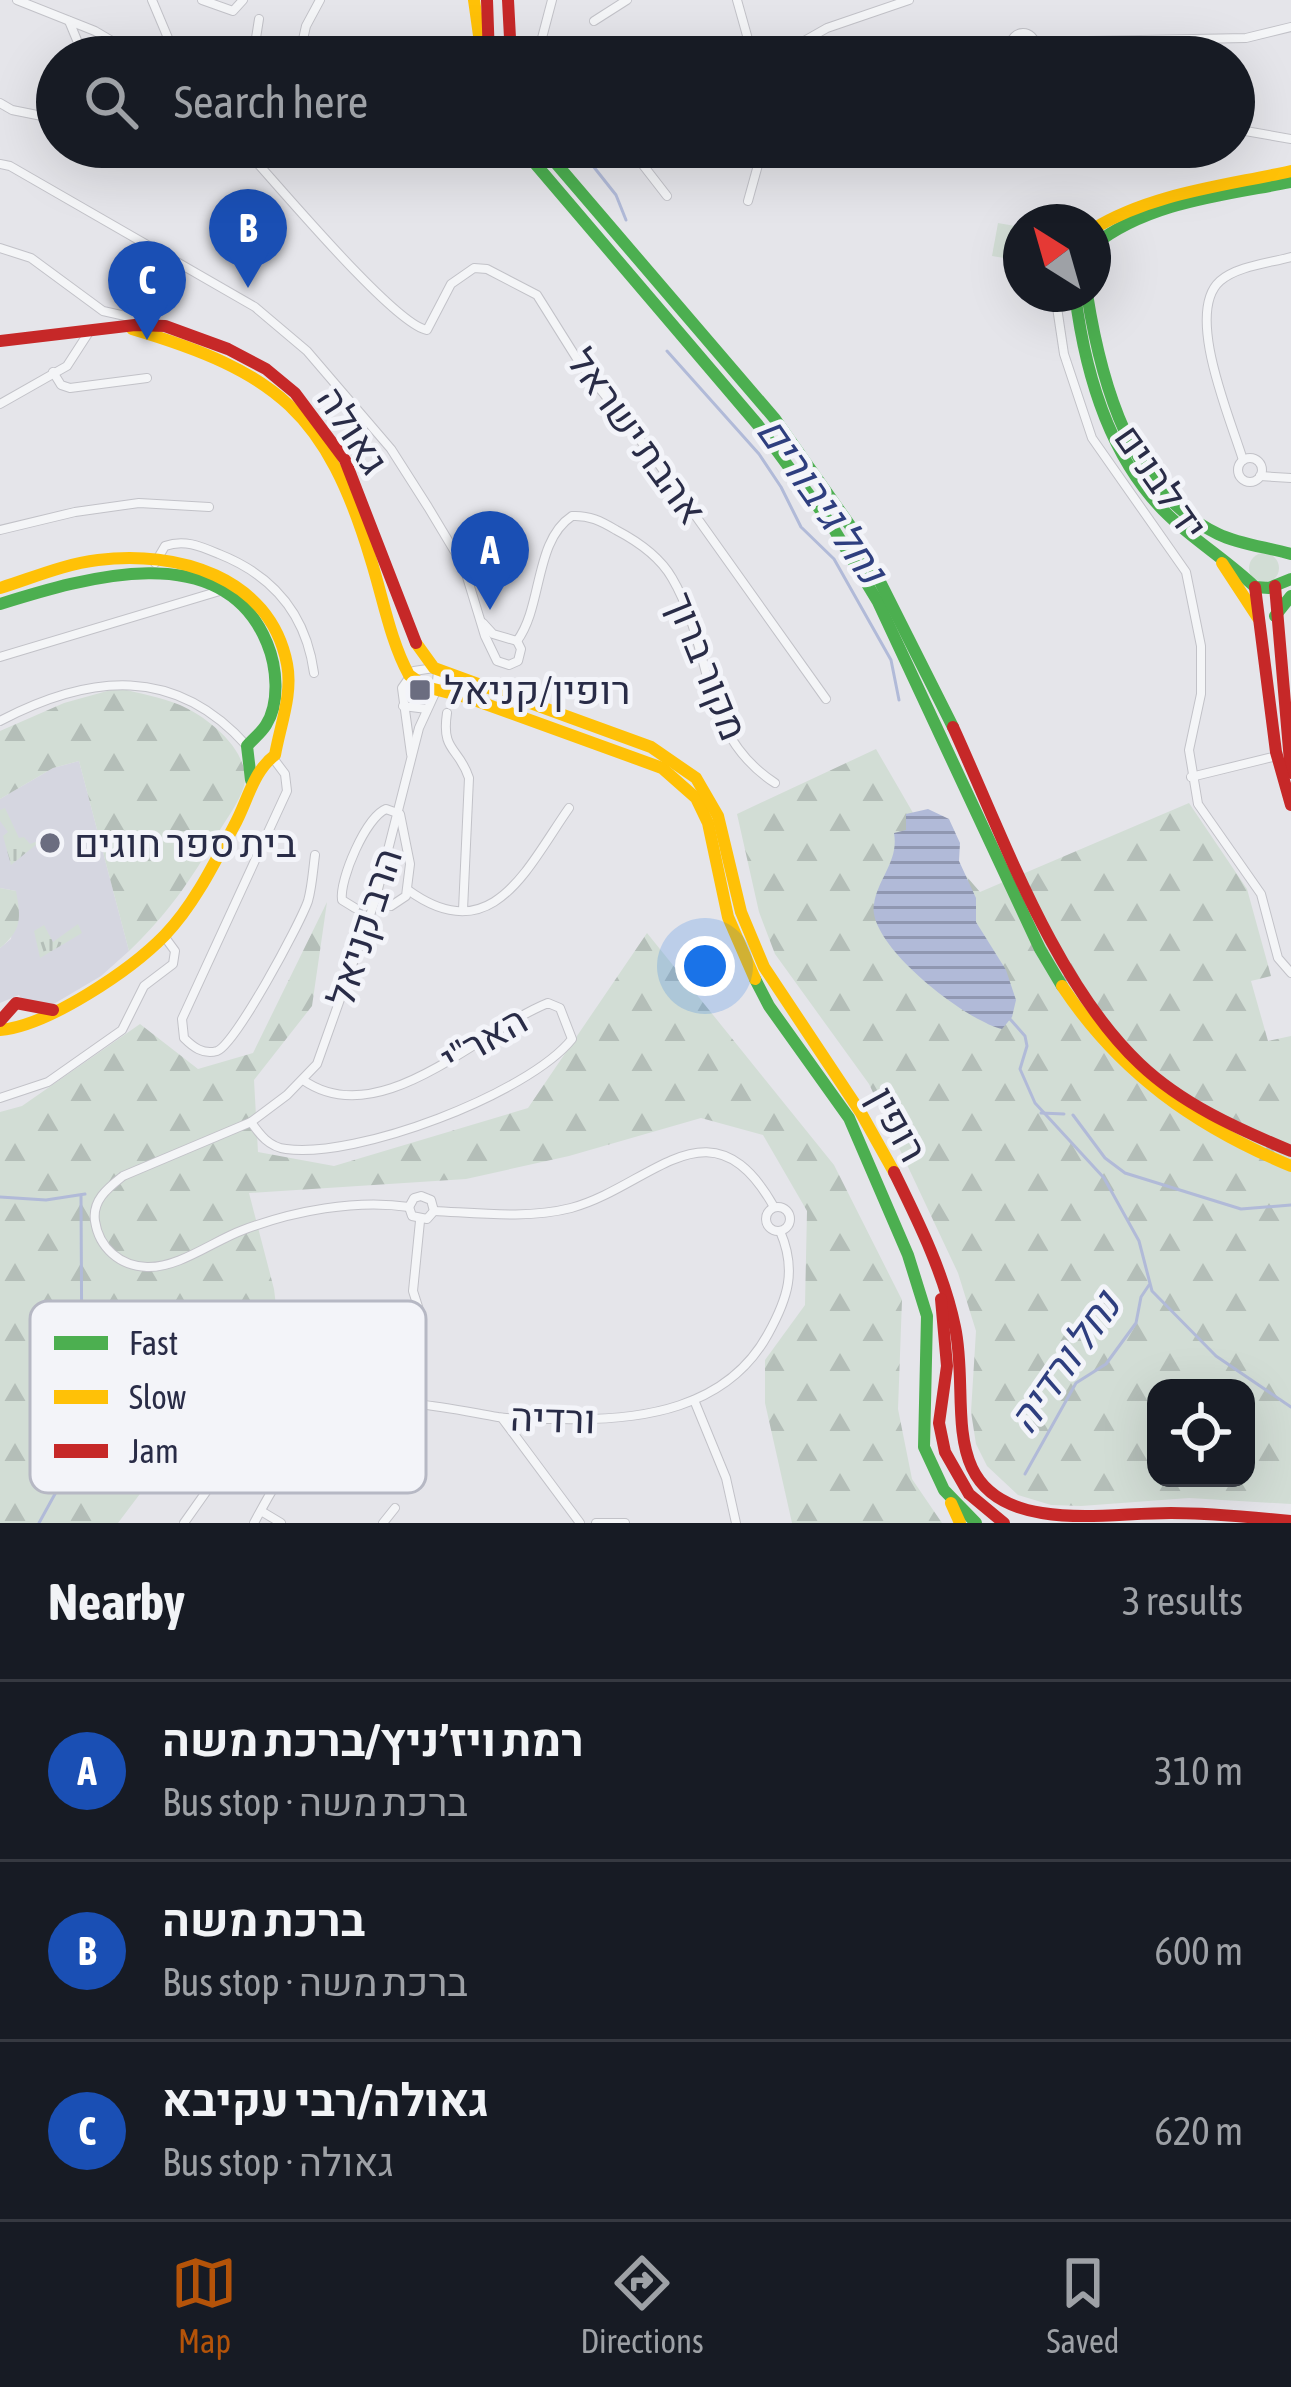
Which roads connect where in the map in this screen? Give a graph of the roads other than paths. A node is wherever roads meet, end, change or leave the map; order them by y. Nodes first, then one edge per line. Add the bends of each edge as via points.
1 (17, 0) edge
2 (152, 0) edge
3 (202, 0) edge
4 (243, 0) edge
5 (320, 0) edge
6 (474, 0) edge
7 (487, 0) edge
8 (508, 0) edge
9 (552, 0) edge
10 (627, 0) edge
11 (737, 0) edge
12 (909, 0) edge
13 (259, 19) dead end
14 (69, 21) junction
15 (594, 21) dead end
16 (1291, 28) edge
17 (75, 36) edge
18 (98, 36) edge
19 (167, 36) edge
20 (257, 36) edge
21 (304, 36) edge
22 (481, 36) edge
23 (486, 36) edge
24 (511, 36) edge
25 (546, 36) edge
26 (747, 36) edge
27 (813, 36) edge
28 (1255, 36) edge
29 (0, 103) edge
30 (36, 115) edge
31 (1255, 133) edge
32 (1291, 140) edge
33 (0, 164) edge
34 (262, 168) edge
35 (539, 168) edge
36 (560, 168) edge
37 (645, 168) edge
38 (757, 168) edge
39 (1291, 171) edge
40 (1291, 182) edge
41 (667, 196) dead end
42 (748, 201) dead end
43 (1111, 220) edge
44 (1111, 230) edge
45 (0, 248) edge
46 (1291, 257) edge
47 (1058, 312) edge
48 (1078, 312) edge
49 (1091, 312) edge
50 (165, 326) junction
51 (122, 327) junction
52 (94, 329) junction
53 (53, 333) junction
54 (0, 340) edge
55 (75, 354) junction
56 (53, 372) junction
57 (148, 378) dead end
58 (0, 404) edge
59 (1244, 460) junction
60 (1260, 476) junction
61 (1291, 478) edge
62 (209, 507) dead end
63 (0, 530) edge
64 (1268, 548) junction
65 (1212, 551) junction
66 (1291, 554) edge
67 (156, 557) junction
68 (154, 572) junction
69 (1250, 582) junction
70 (1282, 582) edge
71 (0, 588) edge
72 (224, 589) junction
73 (1291, 596) edge
74 (0, 604) edge
75 (1275, 616) junction
76 (482, 622) junction
77 (1263, 628) junction
78 (504, 638) junction
79 (517, 641) junction
80 (494, 652) junction
81 (0, 657) edge
82 (436, 669) junction
83 (314, 673) dead end
84 (409, 675) junction
85 (461, 688) junction
86 (436, 691) junction
87 (826, 699) dead end
88 (404, 706) junction
89 (427, 709) junction
90 (448, 713) dead end
91 (0, 721) edge
92 (580, 729) junction
93 (260, 748) junction
94 (1282, 755) junction
95 (412, 767) junction
96 (1291, 773) edge
97 (1191, 777) junction
98 (775, 783) dead end
99 (1291, 805) edge
100 (569, 808) dead end
101 (400, 814) junction
102 (315, 855) dead end
103 (408, 890) junction
104 (391, 906) tunnel mouth
105 (355, 908) dead end
106 (463, 910) junction
107 (164, 936) junction
108 (1291, 974) edge
109 (30, 1016) junction
110 (5, 1023) edge
111 (302, 1080) junction
112 (0, 1098) edge
113 (251, 1122) junction
114 (1291, 1151) edge
115 (1291, 1166) edge
116 (409, 1207) junction
117 (774, 1207) junction
118 (434, 1211) junction
119 (420, 1221) junction
120 (780, 1231) junction
121 (939, 1276) junction
122 (416, 1301) edge
123 (694, 1400) junction
124 (426, 1405) edge
125 (502, 1418) junction
126 (944, 1490) junction
127 (206, 1493) edge
128 (273, 1493) edge
129 (395, 1508) dead end
130 (261, 1511) junction
131 (1057, 1521) edge
132 (1291, 1521) edge
133 (184, 1523) edge
134 (254, 1523) edge
135 (281, 1523) edge
136 (383, 1523) edge
137 (580, 1523) edge
138 (596, 1523) edge
139 (625, 1523) edge
140 (736, 1523) edge
141 (960, 1523) edge
142 (976, 1523) edge
143 (1004, 1523) edge

1 - 14 street
2 - 19 street
3 - 4 street via 233,11
5 - 21 street
6 - 22 street
7 - 23 street
8 - 24 street
9 - 25 street
10 - 15 street
11 - 26 street
12 - 27 street
13 - 20 street
14 - 17 street
14 - 18 street
16 - 28 street
29 - 30 street
31 - 32 street
33 - 76 street via 255,307 307,351 428,506 464,567
34 - 87 street, אהבת ישראל via 418,328 427,330 451,284 473,268 537,295
35 - 115 street via 758,425 854,560 1076,1011 1119,1062 1183,1114
36 - 114 street via 775,419 856,534 1051,939 1097,1015 1140,1064 1188,1101
37 - 41 street
38 - 42 street
39 - 43 street
40 - 44 street
45 - 50 street via 31,257 103,311
46 - 59 street via 1233,273 1205,308
47 - 97 street, יד לבנים via 1092,438 1186,572 1202,681
48 - 65 street, יד לבנים via 1106,422 1150,495
49 - 64 street, יד לבנים via 1105,386 1160,486 1213,532
50 - 51 street, גאולה
50 - 82 street, גאולה via 247,358 304,403 345,460 410,635
51 - 52 street, גאולה
51 - 84 street, גאולה via 219,356 296,408 355,505
52 - 53 street, גאולה
52 - 55 street
53 - 54 street, גאולה
53 - 55 street
55 - 56 street
56 - 57 street via 70,388
56 - 58 street
59 - 60 street via 1258,462
59 - 60 street via 1243,481
60 - 61 street
62 - 63 street via 139,503
64 - 66 street, יד לבנים
64 - 69 street via 1246,558
64 - 70 street via 1285,563
65 - 69 street, יד לבנים
65 - 77 street
67 - 68 street
67 - 71 street via 92,561
67 - 83 street via 181,541 249,566 300,628
67 - 93 street via 239,586 280,640 288,692
68 - 72 street
68 - 74 street via 95,576
69 - 70 street
69 - 77 street
70 - 75 street
72 - 81 street
72 - 93 street via 264,633 274,663
73 - 75 street
75 - 94 street
76 - 78 street
76 - 80 street
77 - 94 street
78 - 79 street
78 - 80 street
79 - 80 street via 514,664
79 - 98 street, מקור ברוך via 560,526 572,516 600,520 671,577 722,724 745,759
82 - 84 street
82 - 85 street, רופין
82 - 86 street, הרב קניאל
84 - 86 street, רופין
84 - 88 street, הרב קניאל
85 - 86 street, רופין
85 - 92 street, רופין
86 - 89 street, הרב קניאל
88 - 89 street
88 - 95 street, הרב קניאל
89 - 95 street, הרב קניאל
90 - 106 street via 444,736 469,778
91 - 93 street via 45,700 147,684 190,698
92 - 121 street, רופין via 677,758 713,798 761,964 862,1115
92 - 126 street, רופין via 662,768 696,798 709,823 744,957 849,1118 919,1282 927,1316 924,1447
93 - 102 street via 285,774 287,791 182,1019 184,1038 199,1050 222,1049 244,1022 308,902
93 - 107 street via 250,790 212,866
94 - 96 street
94 - 97 street
94 - 99 street
95 - 101 street, הרב קניאל
97 - 108 street via 1204,818 1261,894 1278,958
100 - 106 street via 514,887 497,903
101 - 103 street
101 - 105 street via 386,809 370,819 340,894
101 - 111 street, הרב קניאל via 327,1042
103 - 104 street
103 - 106 street via 429,905
107 - 109 street via 80,999
107 - 112 street via 173,964 144,986 122,1030 39,1087
109 - 110 street via 22,1028
109 - 110 street via 16,1003
111 - 113 street
111 - 113 street, האר"י via 334,1097 361,1096 432,1070 548,1003 570,1026 572,1039 561,1052 491,1097 360,1143 286,1149
113 - 116 street via 107,1188 94,1210 106,1248 151,1267 278,1220 352,1205
116 - 118 street via 421,1196
116 - 119 street
117 - 118 street via 750,1169 703,1152 681,1154 569,1208
117 - 120 street via 766,1221
117 - 120 street via 790,1217
118 - 119 street
119 - 122 street
120 - 123 street, ורדיה via 790,1262 783,1306 751,1363
121 - 131 street, רופין via 956,1330 956,1417 965,1456 998,1501
121 - 143 street via 947,1365 942,1442 978,1504
123 - 125 street, ורדיה via 618,1420
123 - 140 street via 727,1478
124 - 125 street, ורדיה
125 - 137 street
126 - 141 street
126 - 142 street, רופין
127 - 133 street
128 - 130 street
129 - 136 street
130 - 134 street
130 - 135 street
131 - 132 street, רופין via 1192,1513
138 - 139 street

